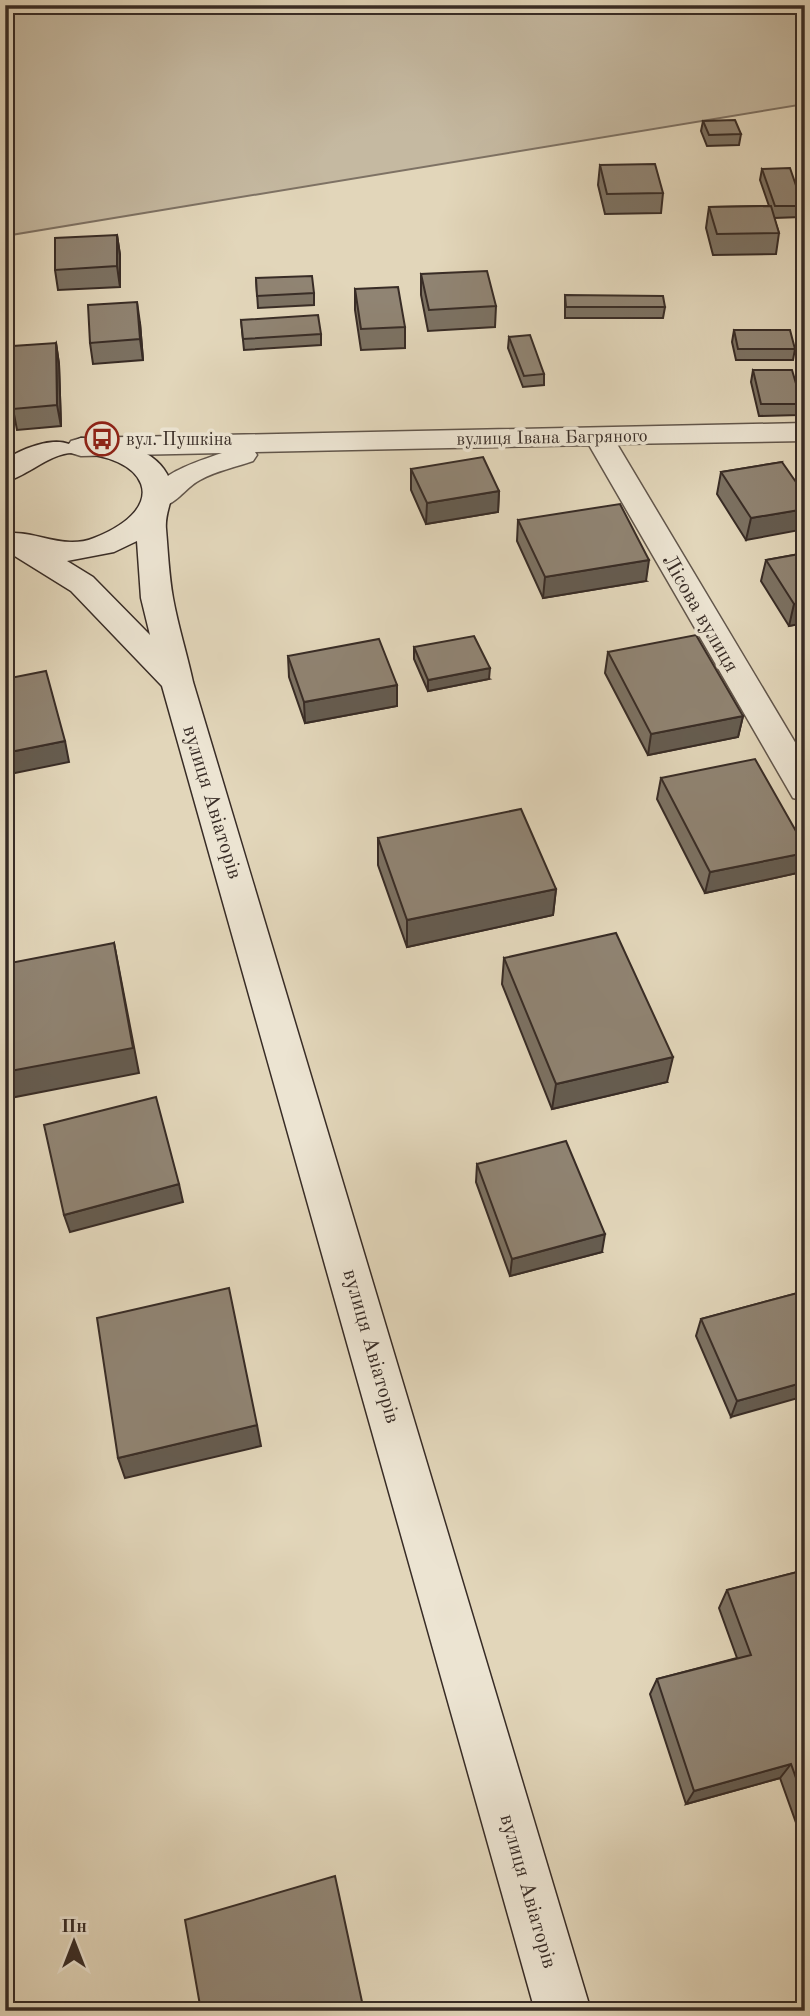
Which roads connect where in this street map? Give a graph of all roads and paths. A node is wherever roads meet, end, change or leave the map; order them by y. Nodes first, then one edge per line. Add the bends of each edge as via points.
1 (805, 432) edge
2 (598, 436) junction
3 (299, 442) junction
4 (69, 448) junction
5 (5, 451) edge
6 (5, 474) edge
7 (154, 509) junction
8 (13, 542) joint
9 (177, 682) junction
10 (805, 789) edge
11 (564, 2011) edge

1 - 2 main road, вулиця Івана Багряного
2 - 3 main road, вулиця Івана Багряного
2 - 10 main road, Лісова вулиця
3 - 4 main road, вулиця Івана Багряного
3 - 7 main road, вулиця Івана Багряного via 228,459 189,474
4 - 5 main road, вулиця Івана Багряного
4 - 6 main road via 24,460
4 - 7 main road, вулиця Авіаторів via 113,451 139,461 155,479
7 - 8 main road, вулиця Івана Багряного via 124,538 88,550 48,552
7 - 9 main road, вулиця Авіаторів via 157,598
8 - 9 main road, вулиця Авіаторів via 82,584
9 - 11 main road, вулиця Авіаторів

